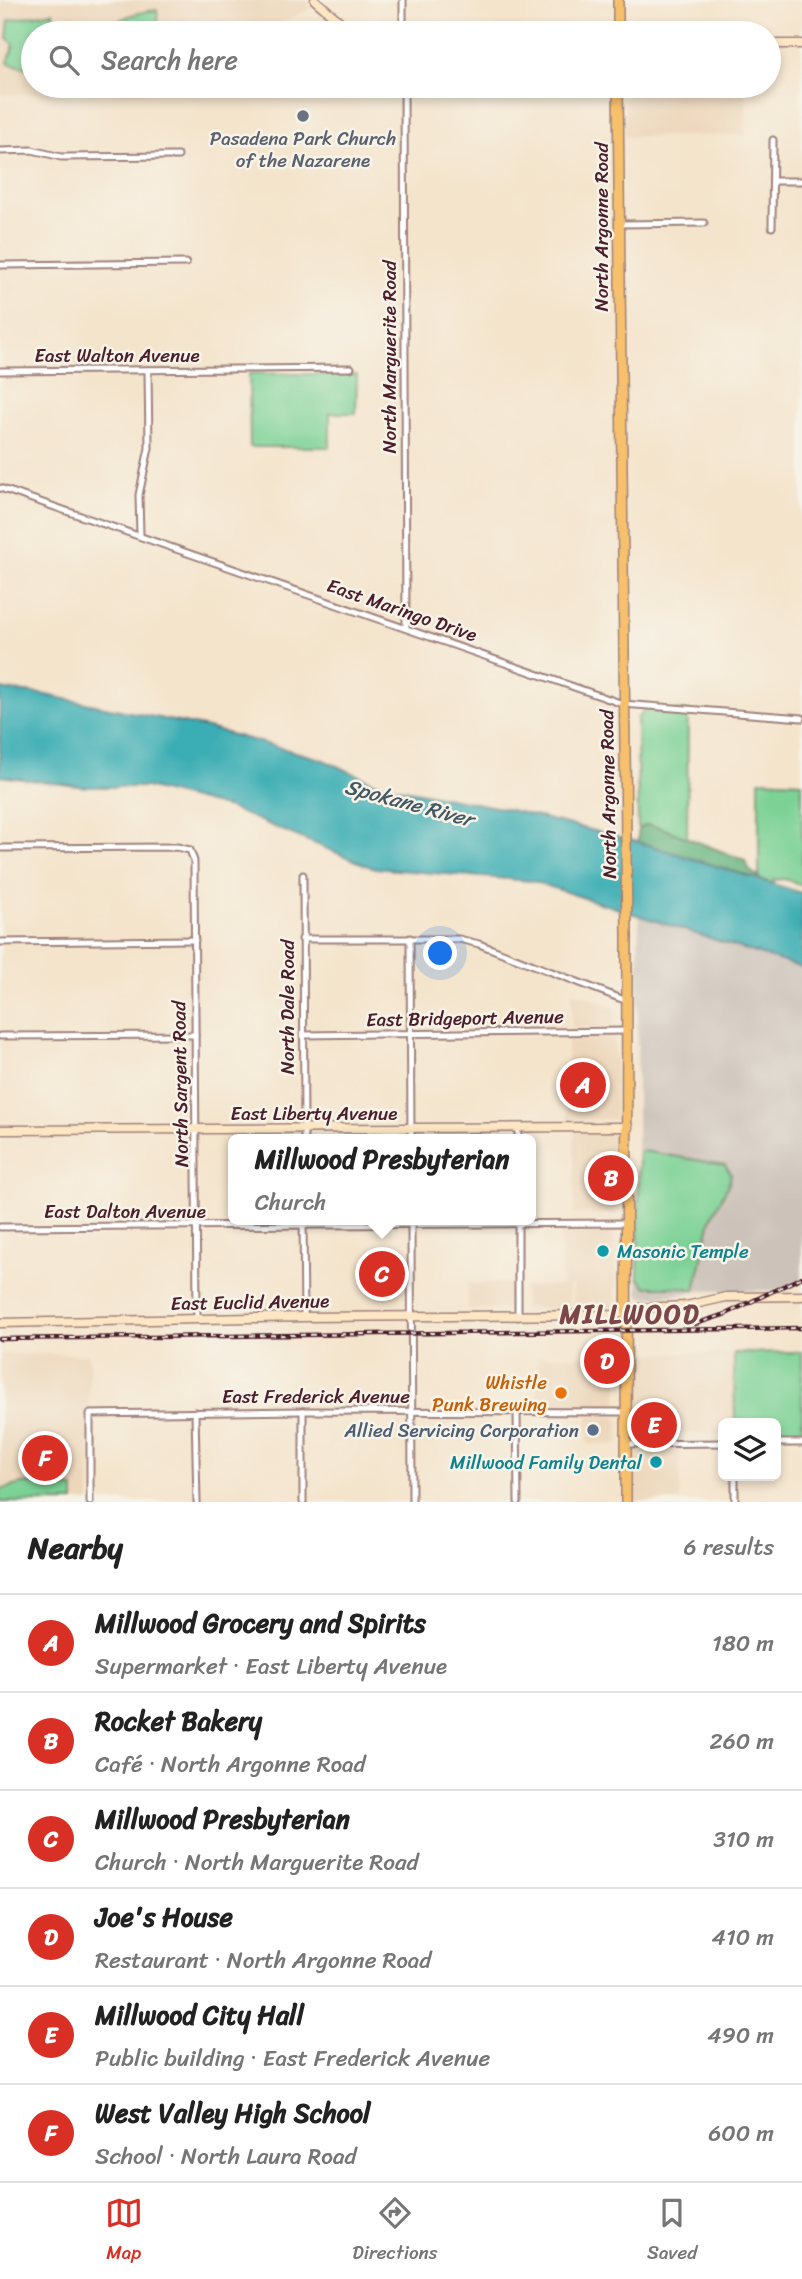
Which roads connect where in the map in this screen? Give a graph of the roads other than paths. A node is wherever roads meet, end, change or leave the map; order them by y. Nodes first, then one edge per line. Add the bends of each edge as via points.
1 (315, 0) edge
2 (403, 0) edge
3 (618, 0) edge
4 (339, 21) edge
5 (403, 21) edge
6 (618, 21) edge
7 (781, 44) edge
8 (802, 44) edge
9 (404, 98) edge
10 (618, 98) edge
11 (773, 140) dead end
12 (0, 151) edge
13 (178, 156) dead end
14 (773, 181) junction
15 (802, 181) edge
16 (704, 223) dead end
17 (618, 224) junction
18 (772, 227) dead end
19 (186, 263) dead end
20 (0, 265) edge
21 (351, 368) dead end
22 (148, 370) junction
23 (0, 371) edge
24 (0, 488) edge
25 (140, 535) junction
26 (406, 628) junction
27 (623, 704) junction
28 (802, 718) edge
29 (0, 848) edge
30 (303, 876) dead end
31 (410, 938) junction
32 (303, 939) junction
33 (195, 940) junction
34 (0, 942) edge
35 (627, 1001) junction
36 (627, 1031) junction
37 (195, 1035) junction
38 (303, 1035) junction
39 (410, 1035) junction
40 (0, 1036) edge
41 (628, 1126) junction
42 (518, 1127) junction
43 (411, 1128) junction
44 (197, 1129) junction
45 (304, 1129) junction
46 (0, 1130) edge
47 (304, 1134) edge
48 (411, 1134) edge
49 (518, 1134) edge
50 (536, 1222) edge
51 (628, 1223) junction
52 (233, 1225) edge
53 (303, 1225) edge
54 (411, 1225) edge
55 (518, 1225) edge
56 (198, 1226) junction
57 (0, 1227) edge
58 (802, 1296) edge
59 (627, 1312) junction
60 (304, 1317) junction
61 (411, 1317) junction
62 (518, 1317) junction
63 (197, 1318) junction
64 (0, 1323) edge
65 (517, 1410) junction
66 (303, 1411) junction
67 (412, 1411) junction
68 (195, 1412) junction
69 (626, 1412) junction
70 (718, 1443) edge
71 (781, 1443) edge
72 (802, 1443) edge
73 (626, 1444) junction
74 (735, 1481) edge
75 (90, 1502) edge
76 (197, 1502) edge
77 (303, 1502) edge
78 (412, 1502) edge
79 (518, 1502) edge
80 (626, 1502) edge
81 (735, 1502) edge

1 - 4 street
2 - 5 street
3 - 6 main road
7 - 8 street
9 - 26 street, North Marguerite Road
10 - 17 main road, North Argonne Road
11 - 14 street
12 - 13 street via 32,150 61,157
14 - 15 street
14 - 18 street
16 - 17 street
17 - 27 main road, North Argonne Road
19 - 20 street
21 - 22 street, East Walton Avenue
22 - 23 street, East Walton Avenue
22 - 25 street via 149,448 139,495
24 - 25 street, East Maringo Drive
25 - 26 street, East Maringo Drive
26 - 27 street, East Maringo Drive
27 - 28 street, East Maringo Drive
27 - 35 main road, North Argonne Road
29 - 33 street, North Sargent Road via 190,850
30 - 32 street, North Dale Road
31 - 32 street
31 - 35 street via 479,944
31 - 39 street
32 - 38 street, North Dale Road
33 - 34 street
33 - 37 street, North Sargent Road
35 - 36 main road, North Argonne Road
36 - 39 street, East Bridgeport Avenue
36 - 41 main road, North Argonne Road
37 - 40 street
37 - 44 street, North Sargent Road
38 - 39 street, East Bridgeport Avenue
38 - 45 street, North Dale Road
39 - 43 street
41 - 42 street, East Liberty Avenue
41 - 51 main road, North Argonne Road
42 - 43 street, East Liberty Avenue
42 - 49 street
43 - 45 street, East Liberty Avenue
43 - 48 street
44 - 45 street, East Liberty Avenue
44 - 46 street, East Liberty Avenue
44 - 56 street, North Sargent Road
45 - 47 street, North Dale Road
50 - 51 street, East Dalton Avenue
51 - 59 main road, North Argonne Road
52 - 56 street, East Dalton Avenue
53 - 60 street
54 - 61 street
55 - 62 street
56 - 57 street, East Dalton Avenue
56 - 63 street, North Sargent Road
58 - 59 street, East Euclid Avenue via 726,1297
59 - 62 street, East Euclid Avenue
59 - 69 main road, North Argonne Road
60 - 61 street, East Euclid Avenue
60 - 63 street, East Euclid Avenue
61 - 62 street, East Euclid Avenue
61 - 67 street
63 - 64 street, East Euclid Avenue
65 - 67 street, East Frederick Avenue
65 - 69 street, East Frederick Avenue
65 - 79 street
66 - 67 street, East Frederick Avenue
66 - 68 street, East Frederick Avenue
66 - 77 street
67 - 78 street
68 - 75 street, East Frederick Avenue via 90,1414
68 - 76 street
69 - 73 main road, North Argonne Road
70 - 73 street
71 - 72 street
73 - 80 main road, North Argonne Road
74 - 81 street

